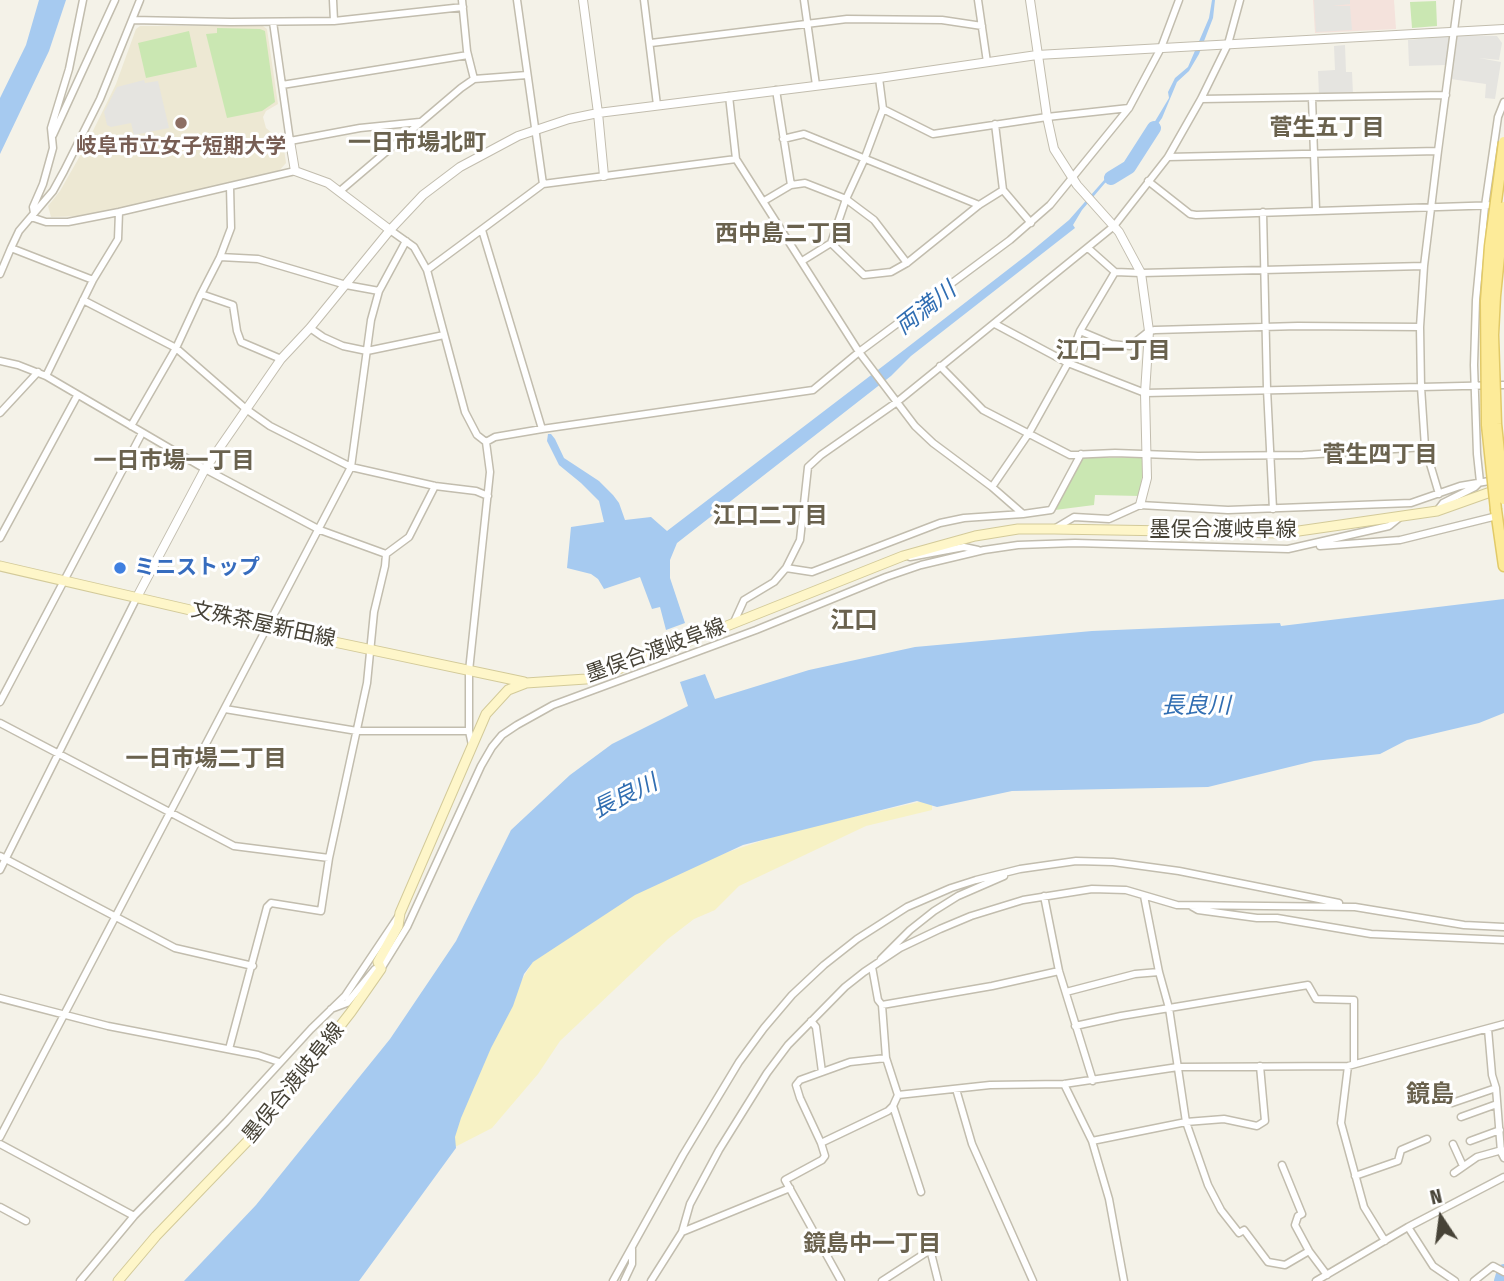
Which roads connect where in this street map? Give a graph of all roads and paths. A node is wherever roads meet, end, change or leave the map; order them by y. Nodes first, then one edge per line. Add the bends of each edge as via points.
1 (83, 0) edge
2 (115, 0) edge
3 (140, 0) edge
4 (334, 0) edge
5 (517, 0) edge
6 (583, 0) edge
7 (644, 0) edge
8 (804, 0) edge
9 (978, 0) edge
10 (1030, 0) edge
11 (1179, 0) edge
12 (1240, 0) edge
13 (1458, 0) edge
14 (463, 3) edge
15 (132, 20) junction
16 (334, 20) junction
17 (273, 22) junction
18 (807, 24) junction
19 (982, 26) junction
20 (1504, 29) edge
21 (1453, 31) junction
22 (651, 43) junction
23 (1224, 44) junction
24 (1161, 48) junction
25 (468, 55) junction
26 (1037, 55) junction
27 (987, 62) junction
28 (527, 75) junction
29 (879, 78) junction
30 (474, 79) junction
31 (282, 85) junction
32 (816, 85) junction
33 (776, 90) junction
34 (1446, 95) junction
35 (729, 96) junction
36 (1312, 98) junction
37 (1201, 99) junction
38 (1504, 102) edge
39 (657, 105) junction
40 (1129, 108) junction
41 (883, 109) junction
42 (598, 113) junction
43 (1046, 117) junction
44 (419, 124) junction
45 (995, 124) junction
46 (535, 129) junction
47 (52, 137) junction
48 (783, 139) junction
49 (290, 141) junction
50 (1504, 142) edge
51 (1438, 151) junction
52 (1314, 153) junction
53 (1168, 157) junction
54 (736, 159) junction
55 (864, 160) junction
56 (295, 171) junction
57 (604, 176) junction
58 (1149, 181) junction
59 (1075, 182) junction
60 (543, 184) junction
61 (790, 185) junction
62 (230, 186) junction
63 (1003, 190) junction
64 (340, 191) junction
65 (846, 199) junction
66 (764, 201) junction
67 (979, 205) junction
68 (1485, 206) junction
69 (1504, 206) edge
70 (1430, 207) junction
71 (1316, 210) junction
72 (119, 212) junction
73 (1263, 212) junction
74 (33, 215) junction
75 (1031, 223) junction
76 (1112, 224) junction
77 (390, 230) junction
78 (482, 230) junction
79 (406, 241) junction
80 (831, 243) junction
81 (11, 248) junction
82 (1088, 248) junction
83 (220, 257) junction
84 (802, 261) junction
85 (907, 263) junction
86 (1424, 266) junction
87 (427, 270) junction
88 (1264, 270) junction
89 (1115, 272) junction
90 (1142, 273) junction
91 (0, 274) edge
92 (93, 280) junction
93 (346, 285) junction
94 (379, 292) junction
95 (201, 294) junction
96 (83, 300) junction
97 (995, 324) junction
98 (1420, 327) junction
99 (310, 328) junction
100 (1265, 328) junction
101 (1080, 331) junction
102 (1149, 331) junction
103 (444, 335) junction
104 (176, 348) junction
105 (367, 351) junction
106 (861, 354) junction
107 (281, 359) junction
108 (0, 361) edge
109 (1068, 363) junction
110 (940, 366) junction
111 (38, 372) junction
112 (46, 376) junction
113 (1504, 385) edge
114 (1421, 387) junction
115 (1475, 387) junction
116 (1267, 389) junction
117 (1145, 393) junction
118 (77, 396) junction
119 (895, 400) junction
120 (246, 408) junction
121 (0, 413) edge
122 (131, 426) junction
123 (542, 429) junction
124 (142, 433) junction
125 (1029, 433) junction
126 (486, 442) junction
127 (1424, 447) junction
128 (1081, 454) junction
129 (1147, 454) junction
130 (1271, 455) junction
131 (351, 467) junction
132 (205, 469) junction
133 (1504, 478) edge
134 (1480, 482) junction
135 (435, 486) junction
136 (992, 486) junction
137 (1504, 490) edge
138 (1439, 494) junction
139 (488, 496) junction
140 (1504, 499) edge
141 (1140, 505) junction
142 (1273, 509) junction
143 (1437, 511) junction
144 (1023, 514) junction
145 (1400, 516) junction
146 (1497, 516) junction
147 (1054, 529) junction
148 (320, 530) junction
149 (0, 538) edge
150 (1307, 546) junction
151 (984, 550) junction
152 (386, 554) junction
153 (903, 556) junction
154 (0, 566) edge
155 (1504, 566) edge
156 (786, 568) junction
157 (63, 580) junction
158 (137, 597) junction
159 (734, 622) junction
160 (268, 628) junction
161 (370, 648) junction
162 (469, 670) junction
163 (526, 683) junction
164 (0, 702) edge
165 (225, 709) junction
166 (0, 723) edge
167 (357, 731) junction
168 (469, 731) junction
169 (472, 746) junction
170 (57, 752) junction
171 (171, 812) junction
172 (3, 858) edge
173 (329, 858) junction
174 (1020, 869) junction
175 (0, 870) edge
176 (1044, 896) junction
177 (1144, 896) junction
178 (1189, 905) junction
179 (1355, 907) junction
180 (400, 913) junction
181 (116, 918) junction
182 (1504, 927) edge
183 (1504, 940) edge
184 (875, 965) junction
185 (253, 966) junction
186 (380, 970) junction
187 (1059, 971) junction
188 (1159, 972) junction
189 (1066, 992) junction
190 (0, 998) edge
191 (882, 1005) junction
192 (1169, 1008) junction
193 (331, 1009) junction
194 (64, 1014) junction
195 (811, 1021) junction
196 (1504, 1024) edge
197 (1075, 1026) junction
198 (1488, 1029) junction
199 (229, 1049) junction
200 (886, 1058) junction
201 (279, 1062) junction
202 (1351, 1064) junction
203 (1260, 1066) junction
204 (1178, 1067) junction
205 (822, 1072) junction
206 (1093, 1081) junction
207 (1064, 1084) junction
208 (1496, 1087) junction
209 (956, 1088) junction
210 (898, 1095) junction
211 (1452, 1103) dead end
212 (1497, 1104) junction
213 (893, 1106) junction
214 (1461, 1117) dead end
215 (1186, 1122) junction
216 (1500, 1130) junction
217 (0, 1137) edge
218 (1427, 1139) dead end
219 (1092, 1141) junction
220 (1470, 1141) dead end
221 (821, 1143) junction
222 (0, 1144) edge
223 (1453, 1144) dead end
224 (1503, 1150) edge
225 (1504, 1158) edge
226 (1282, 1165) dead end
227 (1463, 1166) junction
228 (1454, 1173) dead end
229 (1354, 1176) junction
230 (1504, 1177) edge
231 (789, 1188) junction
232 (921, 1192) dead end
233 (0, 1207) edge
234 (134, 1216) junction
235 (26, 1222) dead end
236 (1408, 1227) junction
237 (682, 1232) junction
238 (1385, 1241) junction
239 (633, 1245) junction
240 (1309, 1251) junction
241 (1504, 1272) edge
242 (1323, 1279) edge
243 (80, 1281) edge
244 (118, 1281) edge
245 (613, 1281) edge
246 (624, 1281) edge
247 (651, 1281) edge
248 (841, 1281) edge
249 (882, 1281) edge
250 (938, 1281) edge
251 (1033, 1281) edge
252 (1124, 1281) edge
253 (1455, 1281) edge
254 (1474, 1281) edge

1 - 47 street
2 - 47 street
3 - 15 street
4 - 16 street
5 - 28 street
6 - 42 street
7 - 22 street
8 - 18 street
9 - 19 street
10 - 26 street
11 - 24 street
12 - 23 street
13 - 21 street
14 - 16 street
14 - 25 street
15 - 17 street
15 - 74 street via 64,171
16 - 17 street
17 - 31 street
18 - 19 street via 847,19 942,20
18 - 22 street
18 - 32 street
19 - 27 street
20 - 21 street
21 - 23 street
21 - 34 street
22 - 39 street
23 - 24 street
23 - 37 street
24 - 26 street
24 - 40 street
25 - 30 street
25 - 31 street
26 - 27 street
26 - 43 street
27 - 29 street
28 - 30 street
28 - 46 street
29 - 32 street
29 - 41 street
30 - 44 street
31 - 49 street
32 - 33 street
33 - 35 street
33 - 48 street
34 - 36 street
34 - 51 street
35 - 39 street
35 - 54 street
36 - 37 street
36 - 52 street
37 - 53 street
38 - 68 street
39 - 42 street
40 - 43 street
40 - 59 street
41 - 45 street via 933,134
41 - 55 street
42 - 46 street
42 - 57 street
43 - 45 street
43 - 59 street via 1055,149
44 - 49 street via 360,128
44 - 64 street
45 - 63 street
46 - 60 street
46 - 77 street via 460,167 423,195
47 - 74 street via 53,148
48 - 55 street via 804,134
48 - 61 street
49 - 56 street
50 - 146 main road, bridge via 1486,301 1487,425
51 - 52 street
51 - 70 street
52 - 53 street
52 - 71 street
53 - 58 street
54 - 57 street
54 - 66 street
55 - 65 street
55 - 67 street
56 - 62 street
56 - 64 street
57 - 60 street
58 - 73 street via 1191,214
58 - 76 street
59 - 75 street
59 - 76 street
60 - 78 street
61 - 65 street via 805,183
61 - 66 street
62 - 72 street
62 - 83 street via 231,228
63 - 67 street
63 - 75 street
64 - 77 street
65 - 80 street
65 - 85 street via 874,220
66 - 84 street
67 - 85 street
68 - 69 street
68 - 70 street
68 - 115 street via 1476,300
69 - 140 main road, bridge via 1493,335
70 - 71 street
70 - 86 street
71 - 73 street
72 - 74 street via 68,222 46,222
72 - 92 street via 118,239
73 - 88 street
74 - 81 street
75 - 106 street
76 - 82 street
76 - 90 street
77 - 79 street
77 - 93 street
78 - 87 street
78 - 123 street
79 - 87 street
79 - 94 street
80 - 84 street
80 - 85 street via 864,275 891,272
81 - 91 street
81 - 92 street
82 - 89 street
82 - 97 street
83 - 93 street via 258,259
83 - 95 street
84 - 106 street
86 - 88 street
86 - 98 street
87 - 103 street
88 - 90 street
88 - 100 street
89 - 90 street
89 - 101 street
90 - 102 street
92 - 96 street
93 - 94 street
93 - 99 street
94 - 105 street
95 - 104 street
95 - 107 street via 233,305 241,342
96 - 104 street
96 - 112 street
97 - 109 street
97 - 110 street
98 - 100 street
98 - 114 street
99 - 105 street via 343,346
99 - 107 street
100 - 102 street
100 - 116 street
101 - 102 street via 1111,344 1130,345
101 - 109 street
102 - 117 street
103 - 105 street
103 - 126 street via 465,412
104 - 120 street
104 - 122 street
105 - 131 street
106 - 119 street
106 - 123 street via 803,393
107 - 120 street
108 - 111 street
109 - 117 street
109 - 125 street
110 - 119 street
110 - 125 street via 983,410
111 - 112 street
111 - 121 street
112 - 118 street
113 - 115 street
114 - 115 street
114 - 116 street
114 - 127 street
115 - 134 street
116 - 117 street
116 - 130 street
117 - 129 street
118 - 122 street
118 - 149 street
119 - 136 street via 933,443
119 - 156 street via 808,467 800,540
120 - 131 street via 270,426
120 - 132 street
122 - 124 street
123 - 126 street
124 - 132 street
124 - 157 street
125 - 128 street via 1070,455
125 - 136 street
126 - 139 street
127 - 130 street
127 - 138 street
128 - 129 street
128 - 144 street via 1051,510
129 - 130 street
129 - 141 street
130 - 142 street
131 - 135 street
131 - 148 street
132 - 148 street
132 - 158 street
133 - 134 street
134 - 138 street
134 - 143 street
135 - 139 street
135 - 152 street via 409,537
136 - 144 street
137 - 143 main road, 墨俣合渡岐阜線
138 - 142 street via 1410,503
139 - 162 street
141 - 142 street
141 - 147 street via 1109,519 1073,517
143 - 145 main road, 墨俣合渡岐阜線
144 - 156 street via 940,523 812,572
145 - 147 main road, 墨俣合渡岐阜線 via 1285,533
145 - 150 street via 1389,526
146 - 150 street via 1400,540
146 - 155 main road
147 - 153 main road, 墨俣合渡岐阜線 via 975,536
148 - 152 street
148 - 160 street
150 - 151 street via 1075,543
151 - 153 street via 964,547
151 - 186 street via 886,577 553,705 502,735 481,766 407,927
152 - 161 street
153 - 159 main road, 墨俣合渡岐阜線
154 - 157 main road, 文殊茶屋新田線
156 - 159 street via 774,582 744,600
157 - 158 main road, 文殊茶屋新田線
157 - 164 street
158 - 160 main road, 文殊茶屋新田線
158 - 170 street
159 - 163 main road, 墨俣合渡岐阜線 via 586,679
160 - 161 main road, 文殊茶屋新田線
160 - 165 street
161 - 162 main road, 文殊茶屋新田線
161 - 167 street
162 - 163 main road, 文殊茶屋新田線
162 - 168 street
163 - 169 main road, 墨俣合渡岐阜線 via 508,690 496,702
165 - 167 street
165 - 171 street
166 - 170 street
167 - 168 street
167 - 173 street
168 - 169 street
169 - 180 main road, 墨俣合渡岐阜線
170 - 171 street
170 - 172 street
171 - 173 street via 234,846
171 - 181 street
172 - 175 street
172 - 181 street
173 - 185 street via 321,911 271,902
174 - 179 street via 1076,861 1113,862 1192,873
174 - 184 street via 934,911
174 - 239 street via 951,888 907,907 857,939 792,995 739,1062
176 - 177 street via 1092,889 1126,890
176 - 184 street via 971,916 900,948
176 - 187 street
177 - 178 street
177 - 188 street
178 - 179 street
178 - 183 street via 1198,910 1371,934
179 - 182 street
180 - 186 main road, 墨俣合渡岐阜線 via 398,926 378,962
180 - 193 street via 345,996
181 - 185 street via 175,948
181 - 194 street
184 - 191 street
184 - 195 street
185 - 199 street
186 - 193 street via 375,969 347,1003
186 - 244 main road, 墨俣合渡岐阜線 via 262,1125
187 - 189 street
187 - 191 street
188 - 189 street
188 - 192 street
189 - 197 street
190 - 194 street
191 - 200 street
192 - 197 street
192 - 202 street via 1308,985 1316,999 1354,1000
192 - 204 street
193 - 201 street
194 - 199 street
194 - 217 street
195 - 205 street via 816,1027
195 - 237 street via 767,1073 719,1150 690,1204
196 - 198 street
197 - 206 street
198 - 202 street
198 - 208 street
199 - 201 street
200 - 205 street via 850,1062
200 - 210 street
201 - 234 street
202 - 203 street
202 - 229 street via 1341,1123
203 - 204 street
203 - 215 street via 1265,1121 1257,1126 1224,1119
204 - 206 street
204 - 215 street
205 - 221 street via 796,1085
206 - 207 street
207 - 209 street
207 - 219 street
208 - 211 street
208 - 212 street
209 - 210 street
209 - 251 street via 972,1144
210 - 213 street
212 - 214 street
212 - 216 street
213 - 221 street
213 - 232 street
215 - 219 street
215 - 240 street via 1208,1185 1239,1233 1244,1230 1268,1262 1276,1265 1286,1265
216 - 220 street
216 - 224 street
218 - 229 street via 1401,1150 1398,1161
219 - 252 street via 1109,1199
221 - 231 street via 825,1156 785,1180
222 - 234 street
223 - 227 street
224 - 225 street
224 - 227 street
226 - 240 street via 1302,1214 1295,1225
227 - 228 street
229 - 238 street via 1364,1207
230 - 236 street
231 - 237 street
231 - 248 street
233 - 235 street
234 - 243 street
236 - 238 street
236 - 253 street via 1433,1266
237 - 247 street
238 - 242 street
239 - 245 street
239 - 246 street via 632,1264
240 - 242 street
241 - 254 street via 1493,1266
249 - 250 street via 927,1252

